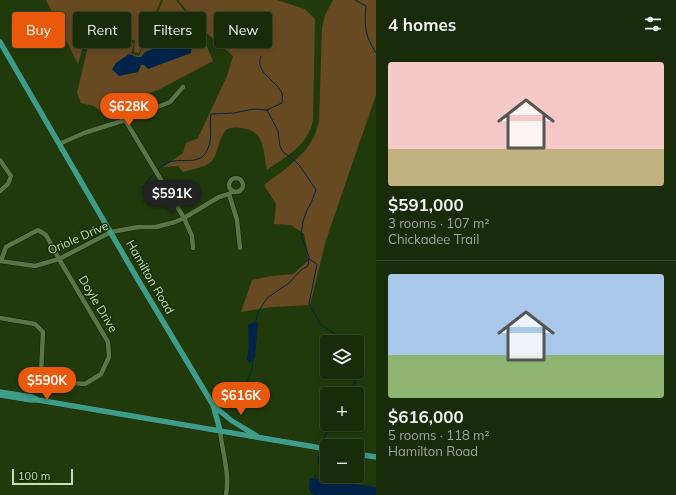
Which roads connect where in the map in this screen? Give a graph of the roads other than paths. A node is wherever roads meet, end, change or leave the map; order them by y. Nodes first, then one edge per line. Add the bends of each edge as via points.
1 (0, 42) edge
2 (183, 87) dead end
3 (125, 120) junction
4 (59, 144) junction
5 (0, 160) edge
6 (0, 191) edge
7 (184, 218) junction
8 (111, 232) junction
9 (193, 248) dead end
10 (240, 248) dead end
11 (59, 259) junction
12 (0, 261) edge
13 (0, 318) edge
14 (0, 392) edge
15 (0, 395) edge
16 (38, 400) junction
17 (213, 405) junction
18 (220, 430) junction
19 (260, 438) junction
20 (320, 448) edge
21 (364, 455) edge
22 (376, 457) edge
23 (226, 495) edge

1 - 4 main road, Hamilton Road
2 - 3 street via 170,102
3 - 4 street
3 - 7 street
4 - 8 main road, Hamilton Road
5 - 6 street via 10,176 8,184
7 - 8 street, Oriole Drive via 156,227
7 - 9 street via 192,236
7 - 10 street, Oriole Drive via 219,197 231,193
8 - 11 street, Oriole Drive
8 - 17 main road, Hamilton Road
11 - 12 street, Oriole Drive via 35,266
11 - 12 street, Doyle Drive via 46,235 38,230 6,247
11 - 13 street, Doyle Drive via 108,342 109,357 101,374 85,384 48,381 41,374 43,332 35,324
14 - 16 main road
15 - 16 main road
16 - 18 main road
17 - 18 main road, Hamilton Road
17 - 19 main road via 232,421
18 - 19 main road
18 - 23 street via 227,468
19 - 20 main road
21 - 22 main road

